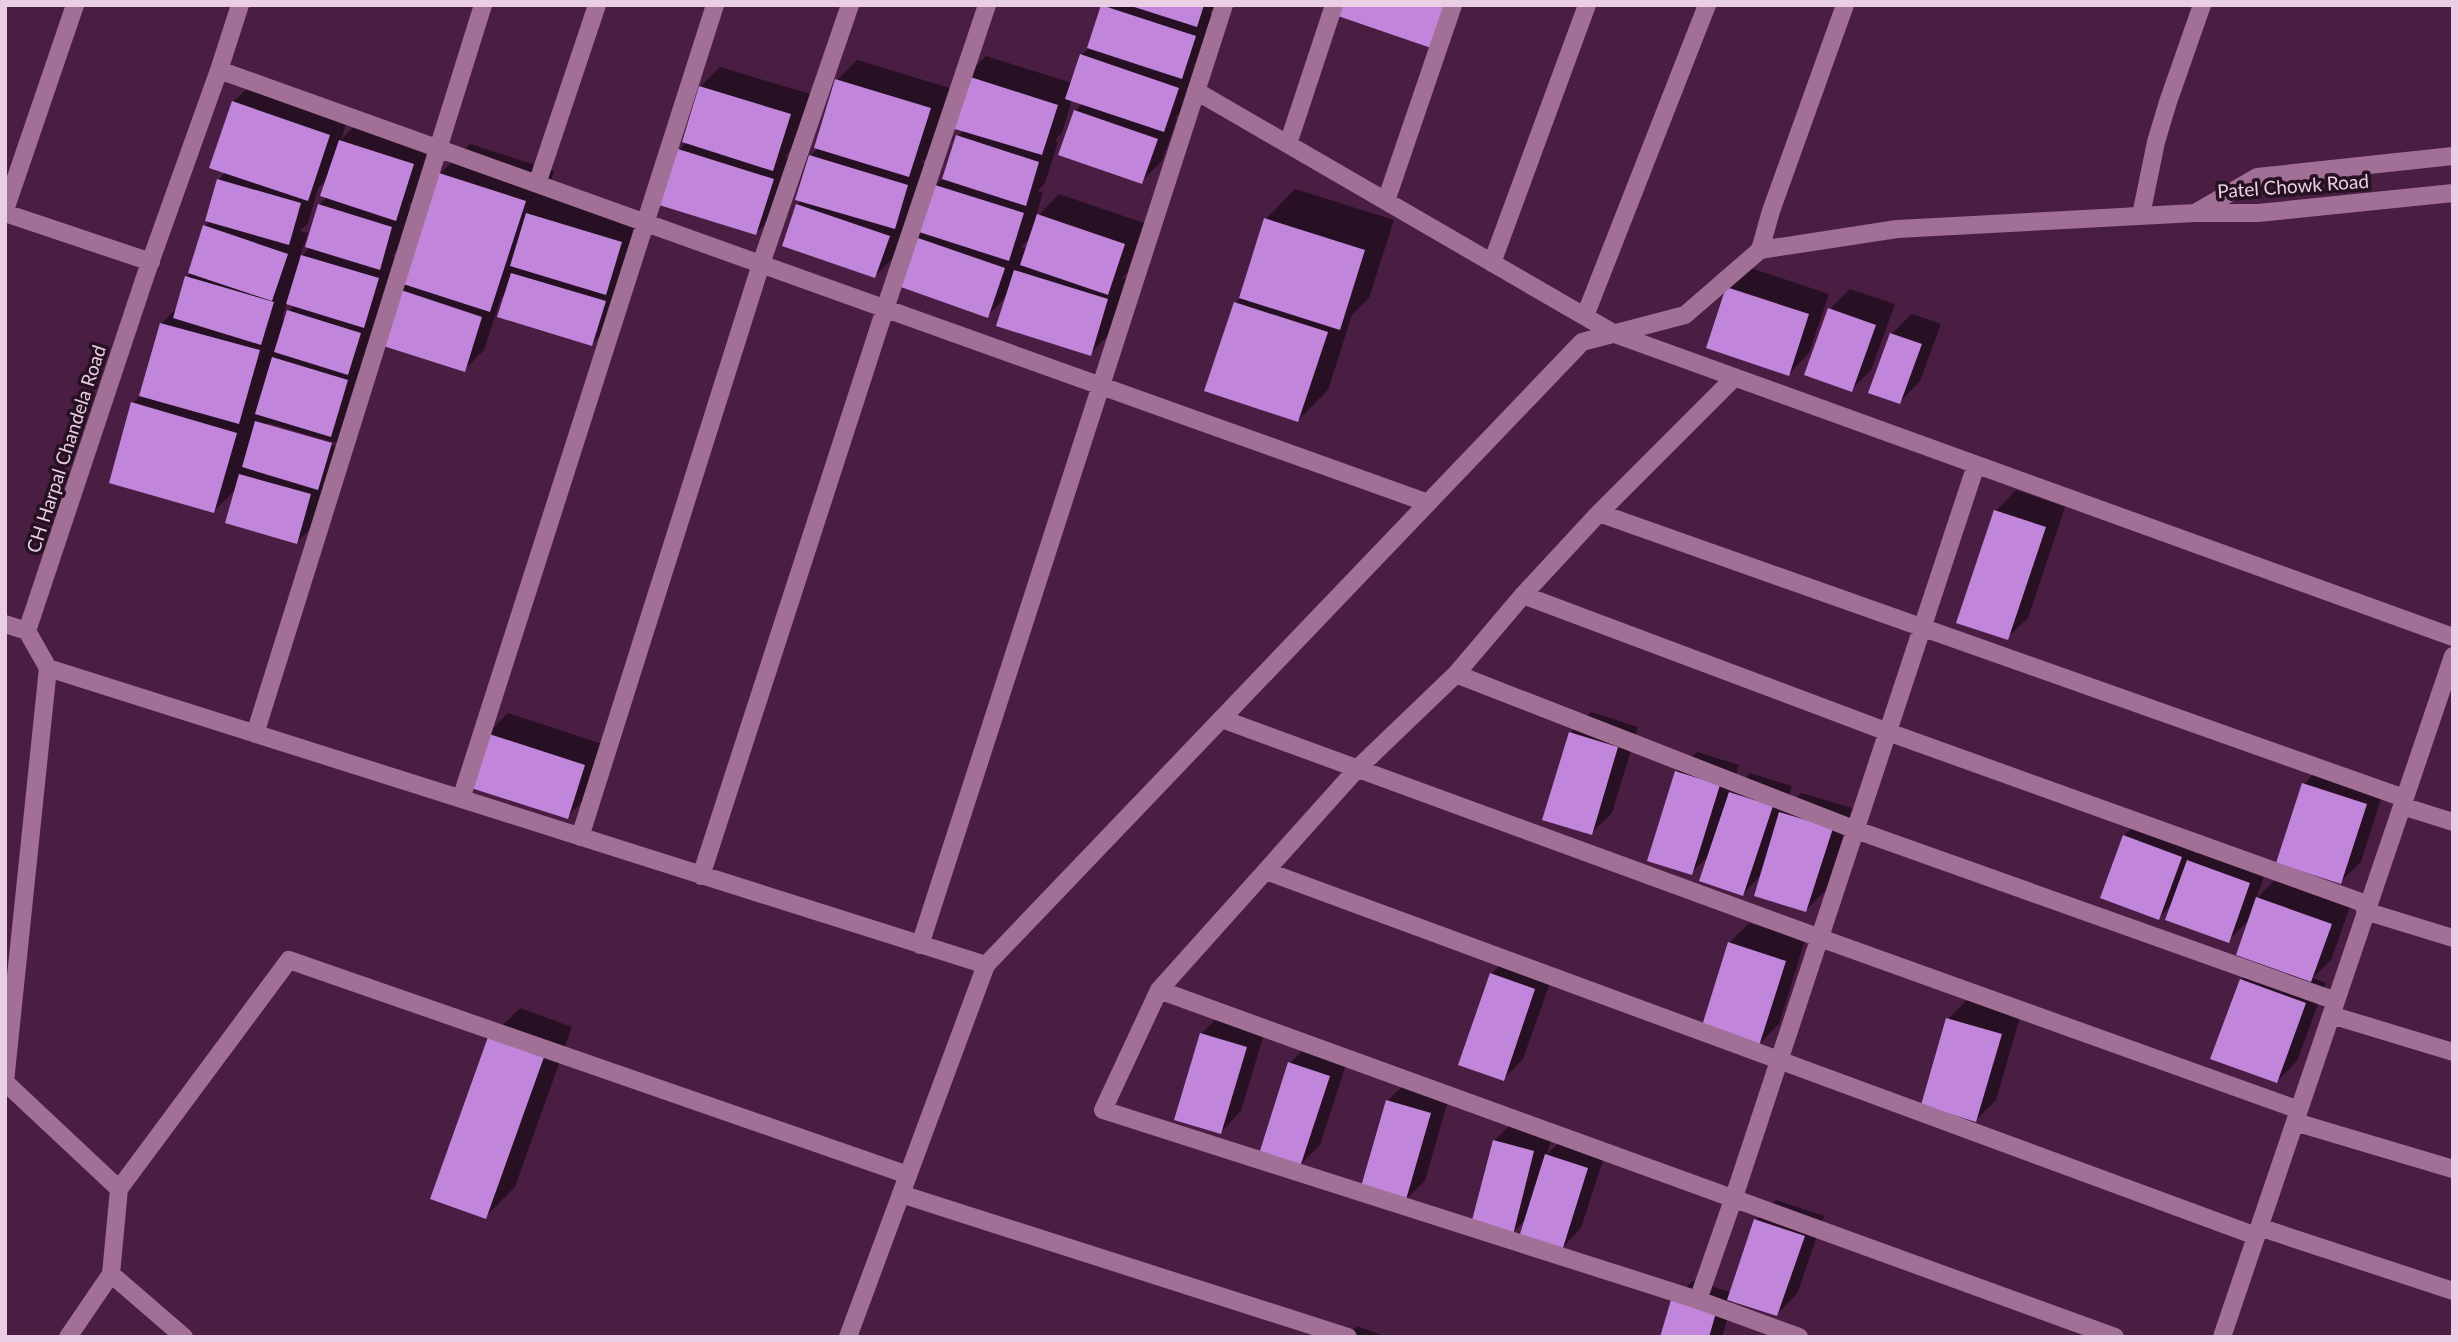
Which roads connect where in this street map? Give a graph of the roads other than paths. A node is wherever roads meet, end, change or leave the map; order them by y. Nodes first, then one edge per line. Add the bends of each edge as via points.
1 (75, 5) edge
2 (240, 5) edge
3 (483, 5) edge
4 (597, 5) edge
5 (715, 5) edge
6 (850, 5) edge
7 (988, 5) edge
8 (1223, 5) edge
9 (1334, 5) edge
10 (1453, 5) edge
11 (1587, 5) edge
12 (1707, 5) edge
13 (1845, 5) edge
14 (2202, 5) edge
15 (219, 70) junction
16 (1196, 91) junction
17 (1288, 144) junction
18 (438, 148) junction
19 (2453, 156) edge
20 (537, 184) junction
21 (2453, 193) edge
22 (1386, 201) junction
23 (5, 212) edge
24 (2195, 213) junction
25 (2141, 215) junction
26 (645, 223) junction
27 (1760, 250) junction
28 (151, 262) junction
29 (1492, 263) junction
30 (761, 264) junction
31 (886, 309) junction
32 (1585, 316) junction
33 (1615, 334) junction
34 (1735, 377) junction
35 (1101, 386) junction
36 (1976, 465) junction
37 (1428, 503) junction
38 (1599, 513) junction
39 (1523, 595) junction
40 (5, 624) edge
41 (1923, 628) junction
42 (27, 631) junction
43 (2453, 637) edge
44 (2453, 656) edge
45 (48, 668) junction
46 (1456, 674) junction
47 (1222, 719) junction
48 (1888, 732) junction
49 (256, 734) junction
50 (1357, 769) junction
51 (461, 799) junction
52 (2403, 802) junction
53 (2453, 822) edge
54 (1856, 830) junction
55 (580, 837) junction
56 (1266, 871) junction
57 (701, 876) junction
58 (2367, 908) junction
59 (1820, 938) junction
60 (2453, 939) edge
61 (920, 945) junction
62 (986, 965) junction
63 (1159, 990) junction
64 (2333, 1008) junction
65 (2453, 1052) edge
66 (1779, 1061) junction
67 (5, 1082) edge
68 (2297, 1116) junction
69 (2453, 1169) edge
70 (908, 1175) junction
71 (119, 1189) junction
72 (901, 1194) junction
73 (1734, 1197) junction
74 (2257, 1232) junction
75 (111, 1274) junction
76 (2453, 1291) edge
77 (1698, 1300) junction
78 (2223, 1334) edge
79 (68, 1337) edge
80 (184, 1337) edge
81 (848, 1337) edge
82 (1348, 1337) edge
83 (1799, 1337) edge
84 (2115, 1337) edge
85 (2242, 1337) edge

1 - 23 street
2 - 15 street, CH Harpal Chandela Road
3 - 18 street
4 - 20 street
5 - 26 street
6 - 30 street
7 - 31 street
8 - 16 street
9 - 17 street
10 - 22 street
11 - 29 street
12 - 32 street
13 - 27 street
14 - 25 street via 2162,122
15 - 18 street
15 - 28 street, CH Harpal Chandela Road
16 - 17 street
16 - 35 street
17 - 22 street
18 - 20 street
18 - 49 street
19 - 24 street, Patel Chowk Road via 2257,177
20 - 26 street
21 - 24 street, Patel Chowk Road via 2258,213
22 - 29 street
23 - 28 street
24 - 25 street
25 - 27 street via 1897,229
26 - 30 street
26 - 51 street
27 - 33 street via 1685,315
28 - 42 street, CH Harpal Chandela Road
29 - 32 street
30 - 31 street
30 - 55 street
31 - 35 street
31 - 57 street
32 - 33 street
33 - 34 street
33 - 37 street via 1582,342
34 - 36 street
34 - 38 street
35 - 37 street
35 - 61 street
36 - 41 street
36 - 43 street
37 - 47 street
38 - 39 street
38 - 41 street
39 - 46 street
39 - 48 street
40 - 42 street
41 - 48 street
41 - 52 street
42 - 45 street
44 - 52 street
45 - 49 street
45 - 67 street
46 - 50 street
46 - 54 street
47 - 50 street
47 - 62 street
48 - 54 street
48 - 58 street
49 - 51 street
50 - 56 street
50 - 59 street
51 - 55 street
52 - 53 street
52 - 58 street
54 - 59 street
54 - 64 street
55 - 57 street
56 - 63 street
56 - 66 street
57 - 61 street
58 - 60 street
58 - 64 street
59 - 66 street
59 - 68 street
61 - 62 street
62 - 70 street
63 - 73 street
63 - 77 street via 1103,1110
64 - 65 street
64 - 68 street
66 - 73 street
66 - 74 street
67 - 71 street
68 - 69 street
68 - 74 street
70 - 71 street via 289,960
70 - 72 street
71 - 75 street
72 - 81 street
72 - 82 street
73 - 77 street
73 - 84 street
74 - 76 street
74 - 78 street
75 - 79 street
75 - 80 street
77 - 83 street
78 - 85 street

